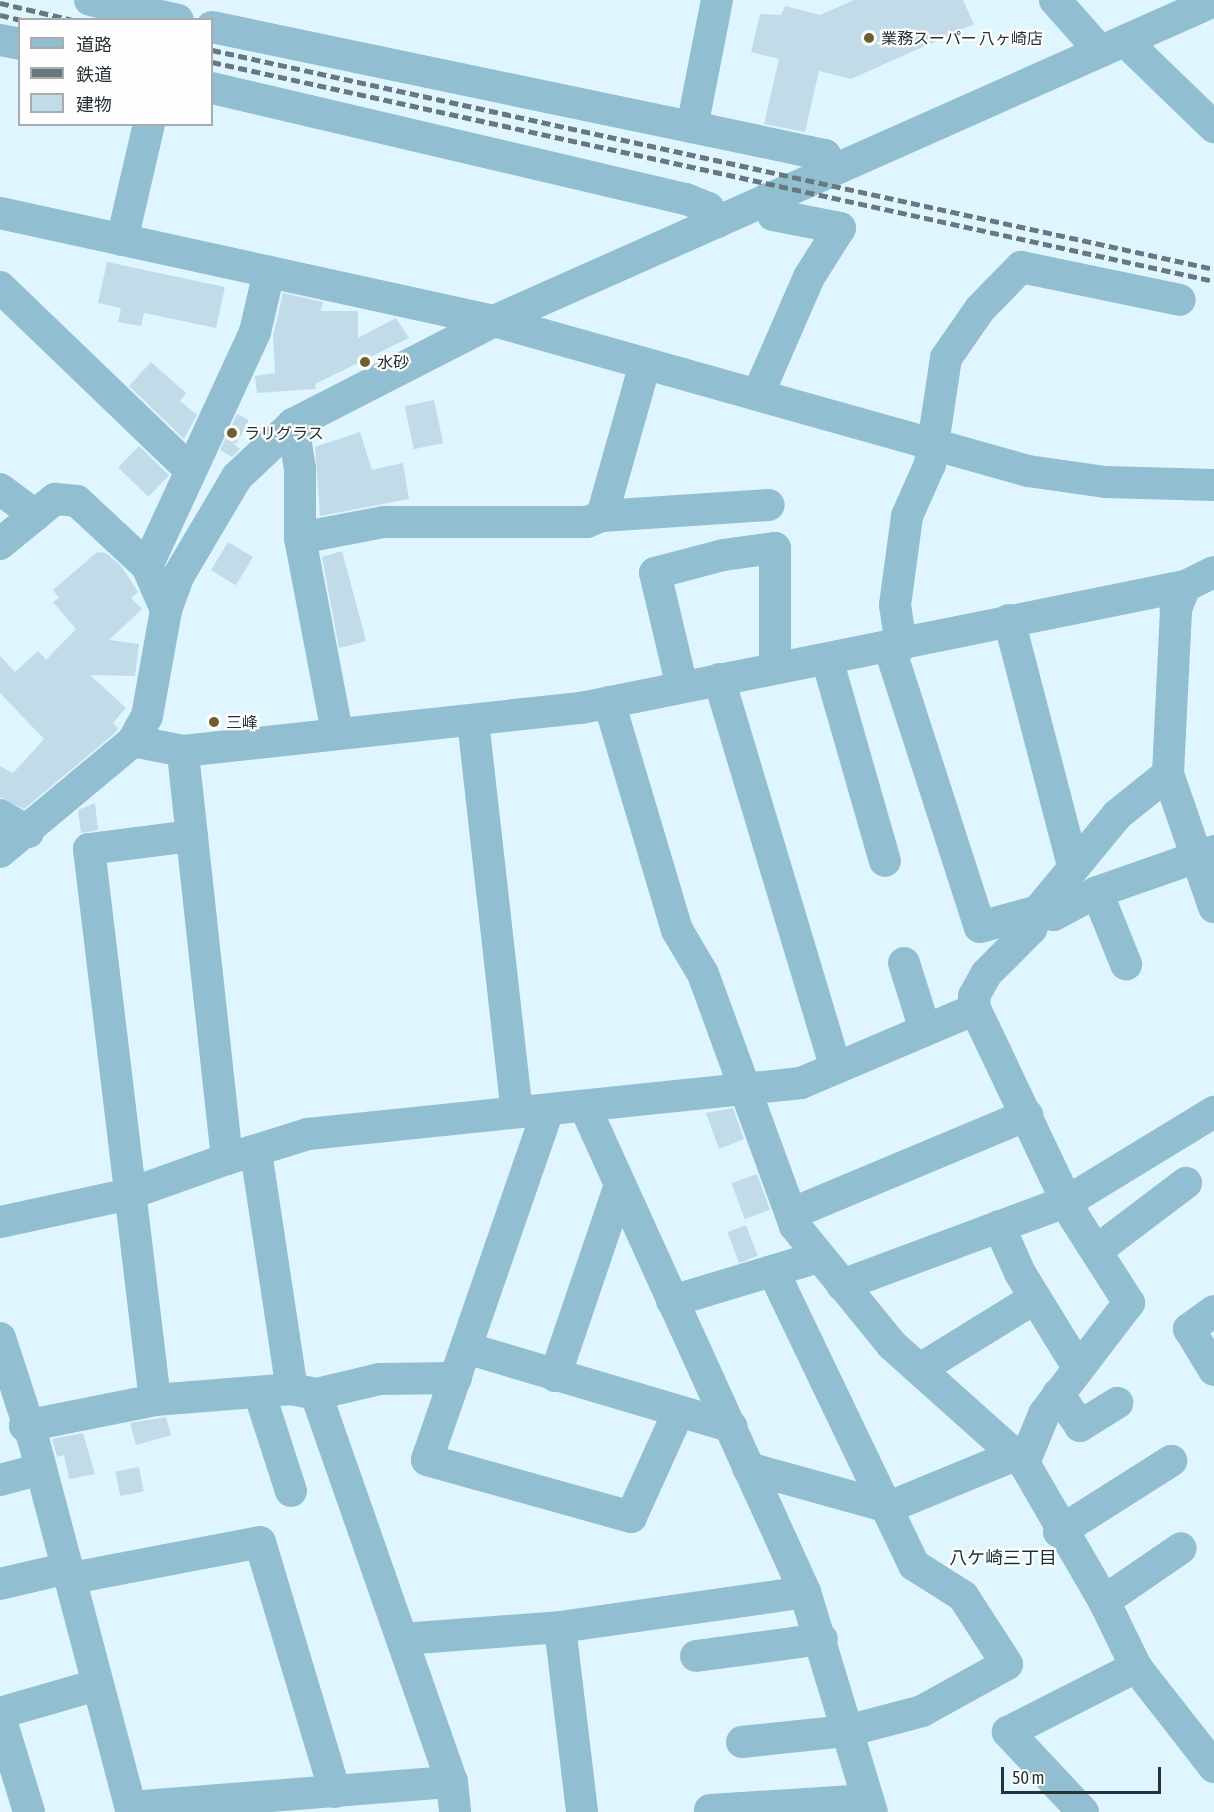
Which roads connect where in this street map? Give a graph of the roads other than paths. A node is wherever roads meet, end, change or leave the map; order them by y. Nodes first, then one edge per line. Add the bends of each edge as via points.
1 (90, 0) edge
2 (717, 0) edge
3 (1055, 0) edge
4 (1214, 1) edge
5 (174, 12) edge
6 (213, 27) edge
7 (0, 40) edge
8 (18, 44) edge
9 (1113, 46) junction
10 (213, 88) edge
11 (148, 126) edge
12 (692, 127) junction
13 (1214, 127) edge
14 (842, 166) junction
15 (759, 203) junction
16 (0, 214) edge
17 (717, 222) junction
18 (122, 240) junction
19 (269, 272) junction
20 (0, 286) edge
21 (1180, 300) dead end
22 (494, 321) junction
23 (645, 364) junction
24 (759, 392) junction
25 (293, 424) junction
26 (932, 444) junction
27 (190, 470) junction
28 (1214, 485) edge
29 (0, 489) edge
30 (769, 505) dead end
31 (35, 515) junction
32 (602, 516) junction
33 (300, 538) junction
34 (0, 544) edge
35 (147, 567) junction
36 (1214, 572) edge
37 (1185, 586) junction
38 (166, 610) junction
39 (1009, 620) junction
40 (896, 647) junction
41 (827, 659) junction
42 (775, 667) junction
43 (719, 679) junction
44 (682, 687) junction
45 (609, 702) junction
46 (472, 721) junction
47 (337, 732) junction
48 (133, 741) junction
49 (183, 751) junction
50 (1168, 774) junction
51 (0, 815) edge
52 (28, 832) junction
53 (192, 836) junction
54 (0, 852) edge
55 (1204, 854) edge
56 (885, 861) dead end
57 (1073, 865) junction
58 (1097, 892) junction
59 (1214, 907) edge
60 (1038, 911) junction
61 (904, 963) dead end
62 (1126, 964) dead end
63 (975, 1009) junction
64 (925, 1030) junction
65 (836, 1068) junction
66 (746, 1091) junction
67 (1210, 1105) edge
68 (585, 1107) junction
69 (548, 1110) junction
70 (517, 1113) junction
71 (1027, 1115) junction
72 (242, 1155) junction
73 (1186, 1183) dead end
74 (620, 1185) junction
75 (129, 1194) junction
76 (1068, 1201) junction
77 (793, 1213) junction
78 (0, 1222) edge
79 (999, 1226) junction
80 (1096, 1251) junction
81 (819, 1257) junction
82 (774, 1273) junction
83 (842, 1285) junction
84 (1035, 1298) junction
85 (672, 1301) junction
86 (1214, 1311) edge
87 (0, 1338) edge
88 (466, 1347) junction
89 (1077, 1366) junction
90 (920, 1369) junction
91 (1214, 1370) edge
92 (5, 1376) edge
93 (555, 1376) junction
94 (456, 1378) junction
95 (304, 1391) junction
96 (259, 1392) junction
97 (1058, 1394) junction
98 (155, 1400) junction
99 (1117, 1403) dead end
100 (678, 1413) junction
101 (25, 1426) junction
102 (732, 1427) junction
103 (1020, 1459) junction
104 (1171, 1461) dead end
105 (748, 1468) junction
106 (41, 1469) junction
107 (0, 1480) edge
108 (291, 1491) dead end
109 (889, 1507) junction
110 (1059, 1532) junction
111 (1181, 1548) dead end
112 (70, 1573) junction
113 (0, 1584) edge
114 (804, 1592) junction
115 (1104, 1601) junction
116 (560, 1626) junction
117 (402, 1639) junction
118 (822, 1639) junction
119 (696, 1656) dead end
120 (1136, 1667) junction
121 (98, 1685) junction
122 (0, 1715) edge
123 (847, 1731) junction
124 (742, 1742) dead end
125 (1214, 1767) edge
126 (335, 1792) junction
127 (454, 1797) edge
128 (258, 1805) edge
129 (870, 1806) edge
130 (131, 1810) edge
131 (710, 1810) dead end
132 (1078, 1811) edge
133 (28, 1812) edge
134 (582, 1812) edge

1 - 5 street
2 - 12 street
3 - 9 street
4 - 9 street
6 - 12 street
7 - 8 street
9 - 13 street
9 - 14 street
10 - 17 street via 686,199 708,208
11 - 18 street
12 - 14 street via 825,155
14 - 15 street
15 - 17 street
15 - 24 street via 773,215 840,228 809,278
16 - 18 street
17 - 22 street
18 - 19 street
19 - 22 street
19 - 27 street via 255,332
20 - 27 street
21 - 26 street via 1021,267 980,309 946,358
22 - 23 street
22 - 25 street
23 - 24 street
23 - 32 street
24 - 26 street
25 - 33 street via 300,469
25 - 38 street via 260,449 221,500
26 - 28 street via 1028,471 1105,482
26 - 40 street via 930,464 907,516 895,605
27 - 35 street
29 - 31 street
30 - 32 street
31 - 34 street
31 - 35 street via 54,499 77,501
32 - 33 street via 587,522 384,522
33 - 47 street
35 - 38 street
36 - 37 street
37 - 39 street
37 - 50 street via 1170,635 1173,752
38 - 48 street via 157,678
39 - 40 street
39 - 57 street
40 - 41 street
40 - 60 street via 980,927
41 - 42 street
41 - 56 street
42 - 43 street
42 - 44 street via 775,548 723,555 655,573
43 - 44 street
43 - 65 street
44 - 45 street
45 - 46 street
45 - 66 street via 677,930 703,974
46 - 47 street
46 - 70 street
47 - 49 street
48 - 49 street
48 - 52 street
49 - 53 street
50 - 55 street
50 - 57 street via 1118,815
51 - 52 street
52 - 54 street
53 - 72 street
53 - 75 street via 89,849
55 - 58 street
55 - 59 street
57 - 60 street
58 - 60 street via 1054,915
58 - 62 street
60 - 63 street via 1031,929 986,974 974,996
61 - 64 street
63 - 64 street
63 - 71 street
64 - 65 street
65 - 66 street via 801,1083
66 - 68 street
66 - 77 street
67 - 76 street
68 - 69 street
68 - 74 street
69 - 70 street
69 - 88 street
70 - 72 street via 308,1134
71 - 76 street
71 - 77 street
72 - 75 street
72 - 95 street
73 - 80 street
74 - 85 street
74 - 93 street
75 - 78 street
75 - 98 street
76 - 79 street
76 - 80 street
77 - 81 street
79 - 83 street
79 - 84 street
80 - 89 street via 1129,1303
81 - 82 street
81 - 83 street
82 - 85 street
82 - 109 street
83 - 90 street
84 - 89 street
84 - 90 street
85 - 102 street
86 - 91 street via 1189,1329
87 - 92 street
88 - 93 street
88 - 94 street
89 - 97 street
90 - 103 street
92 - 101 street
93 - 100 street
94 - 95 street via 380,1379
94 - 100 street via 427,1460 631,1516
95 - 96 street
95 - 117 street
96 - 98 street
96 - 108 street
97 - 99 street via 1080,1426
97 - 103 street
98 - 101 street
100 - 102 street
101 - 106 street
102 - 105 street
103 - 109 street
103 - 110 street
104 - 110 street
105 - 109 street
105 - 114 street
106 - 107 street
106 - 112 street
109 - 123 street via 914,1565 963,1596 1007,1664 922,1711
110 - 115 street
111 - 115 street
112 - 113 street
112 - 121 street
112 - 126 street via 260,1542
114 - 116 street
114 - 118 street
115 - 120 street
116 - 117 street
116 - 134 street
117 - 127 street
118 - 119 street
118 - 123 street
120 - 125 street
120 - 132 street via 1008,1732
121 - 122 street
121 - 130 street
122 - 133 street
123 - 124 street
123 - 129 street
126 - 127 street
126 - 128 street
128 - 130 street
129 - 131 street

